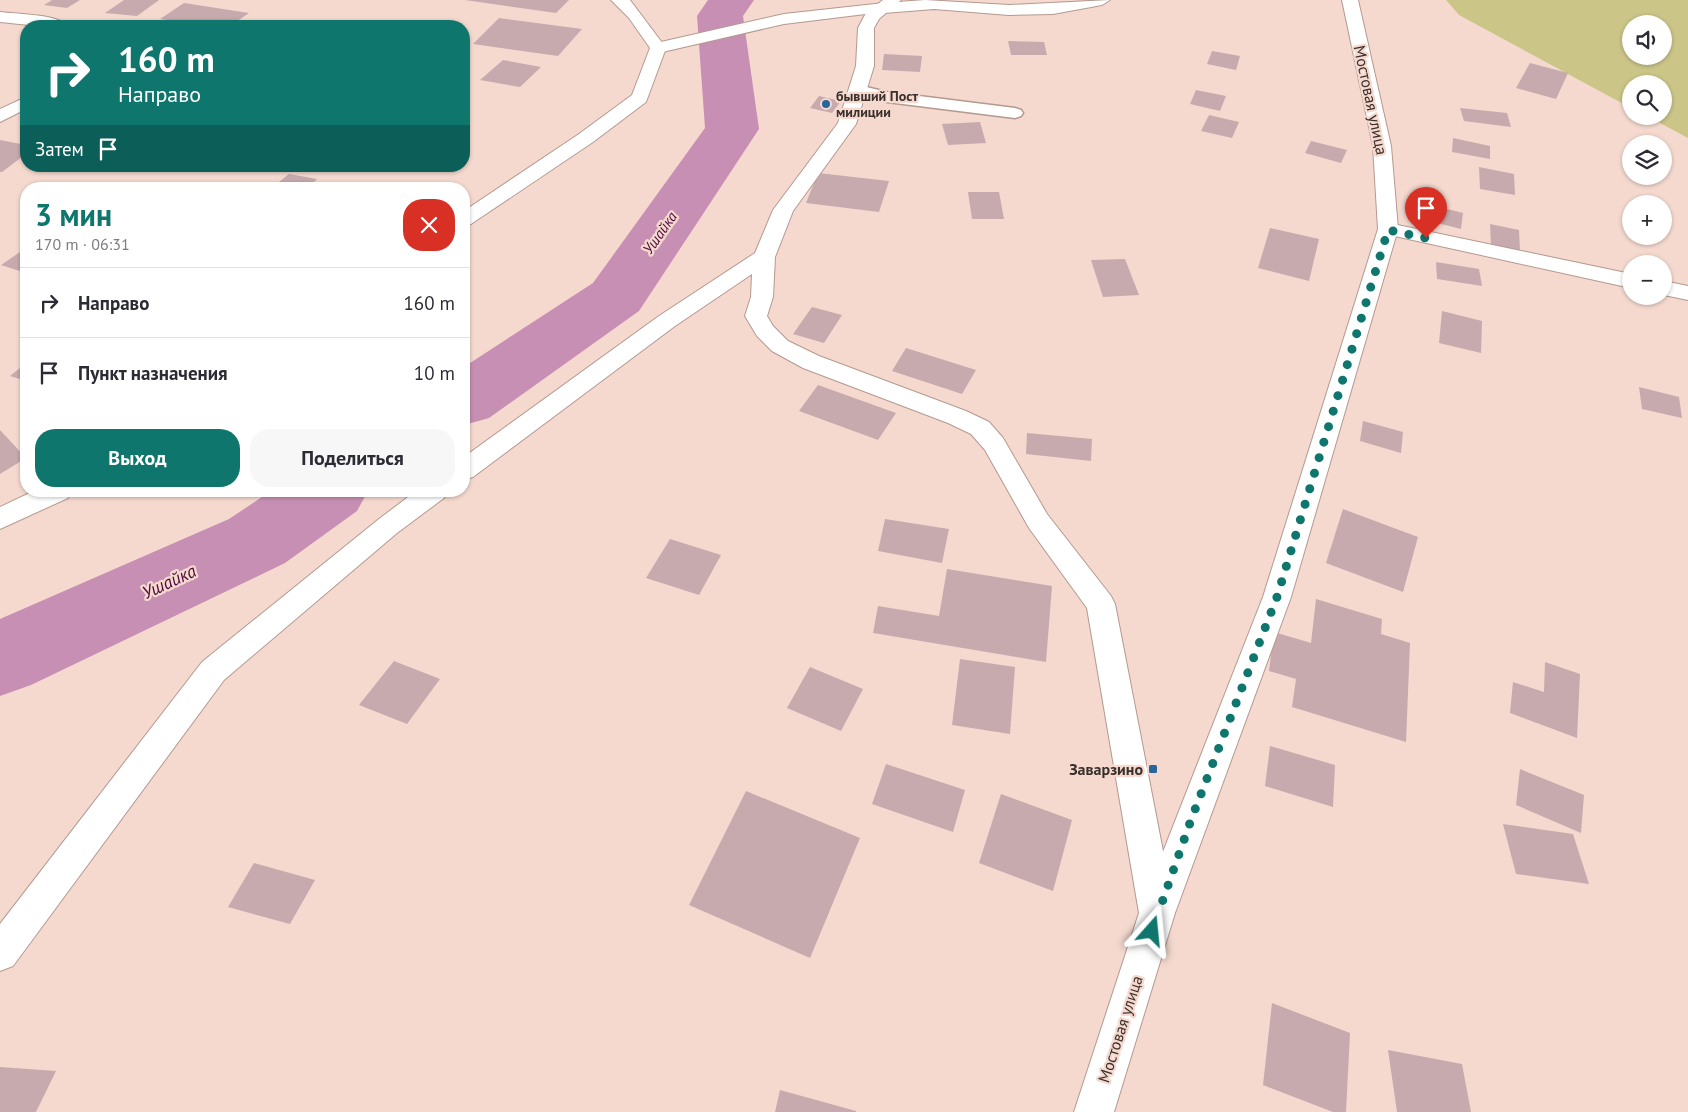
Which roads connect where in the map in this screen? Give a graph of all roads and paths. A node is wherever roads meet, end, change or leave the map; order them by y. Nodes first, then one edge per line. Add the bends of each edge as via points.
1 (1102, 0) edge
2 (1350, 0) edge
3 (622, 1) edge
4 (889, 4) edge
5 (0, 17) edge
6 (27, 20) edge
7 (665, 47) junction
8 (858, 90) junction
9 (20, 105) edge
10 (1015, 113) dead end
11 (0, 117) edge
12 (470, 216) edge
13 (1388, 230) junction
14 (764, 257) junction
15 (1622, 279) edge
16 (1672, 290) edge
17 (1688, 293) edge
18 (470, 466) edge
19 (46, 497) edge
20 (427, 497) edge
21 (0, 518) edge
22 (1157, 913) junction
23 (0, 953) edge
24 (1096, 1111) edge

1 - 4 street via 1053,9 1009,10
2 - 13 street, Мостовая улица via 1382,146
3 - 7 street
4 - 7 street via 784,18
4 - 8 street via 872,16 866,28 865,66
5 - 6 street
7 - 12 street via 640,98
8 - 10 lane via 887,97
8 - 14 street via 847,124 783,210
9 - 11 street
13 - 15 street
13 - 22 street, Мостовая улица via 1277,597
14 - 18 street via 667,321
14 - 22 street via 762,297 756,316 765,331 780,346 811,362 980,428 994,444 1038,521 1101,604
16 - 17 street
19 - 21 street
20 - 23 street via 213,671
22 - 24 street, Мостовая улица

